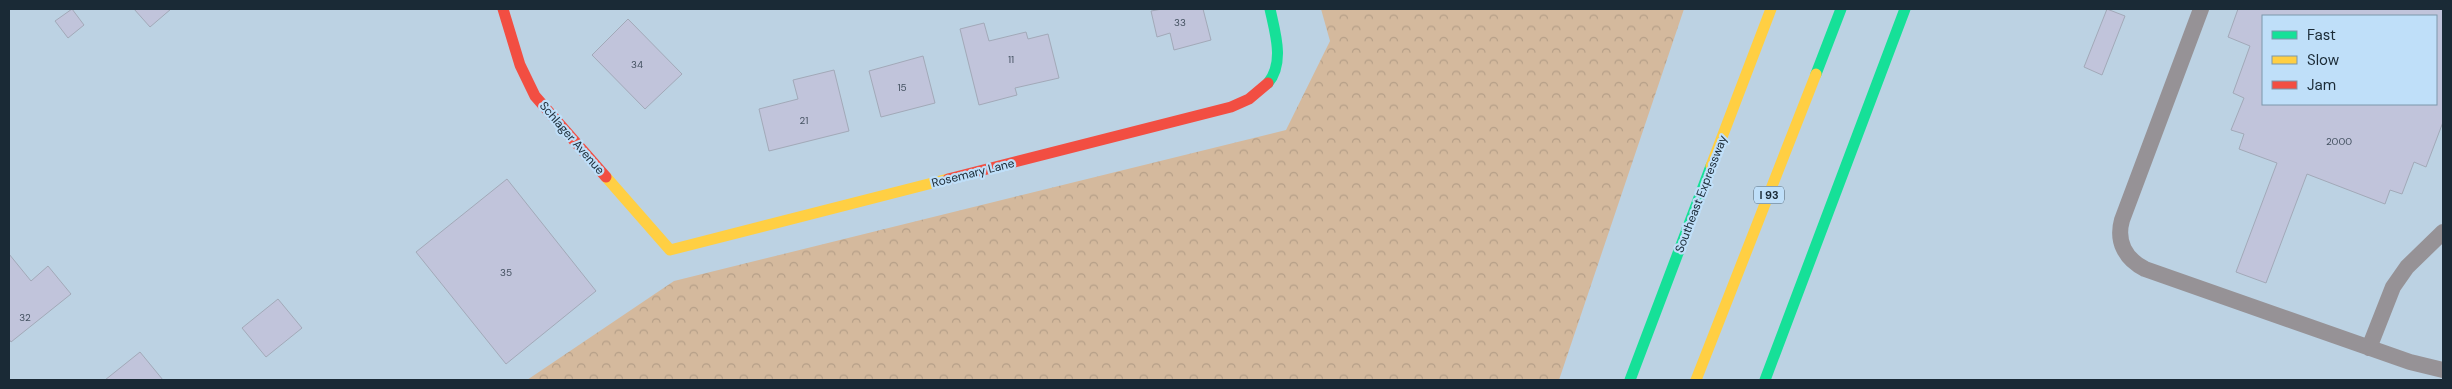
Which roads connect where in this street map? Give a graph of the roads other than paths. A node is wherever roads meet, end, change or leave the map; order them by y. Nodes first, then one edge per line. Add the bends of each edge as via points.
1 (503, 9) edge
2 (1270, 9) edge
3 (1772, 9) edge
4 (1841, 9) edge
5 (1905, 9) edge
6 (2201, 9) edge
7 (1774, 148) dead end
8 (2443, 232) edge
9 (670, 250) joint
10 (2369, 348) junction
11 (2443, 370) edge
12 (1630, 380) edge
13 (1696, 380) edge
14 (1765, 380) edge

1 - 9 main road, Schlager Avenue via 518,62 535,96
2 - 9 main road, Rosemary Lane via 1278,56 1268,82 1248,101
3 - 12 main road, Southeast Expressway
4 - 13 main road, I 93
5 - 14 main road
6 - 10 lane via 2122,220 2123,249 2132,261 2145,269
7 - 13 main road, I 93
8 - 10 lane via 2407,267 2393,287
10 - 11 lane via 2425,368

